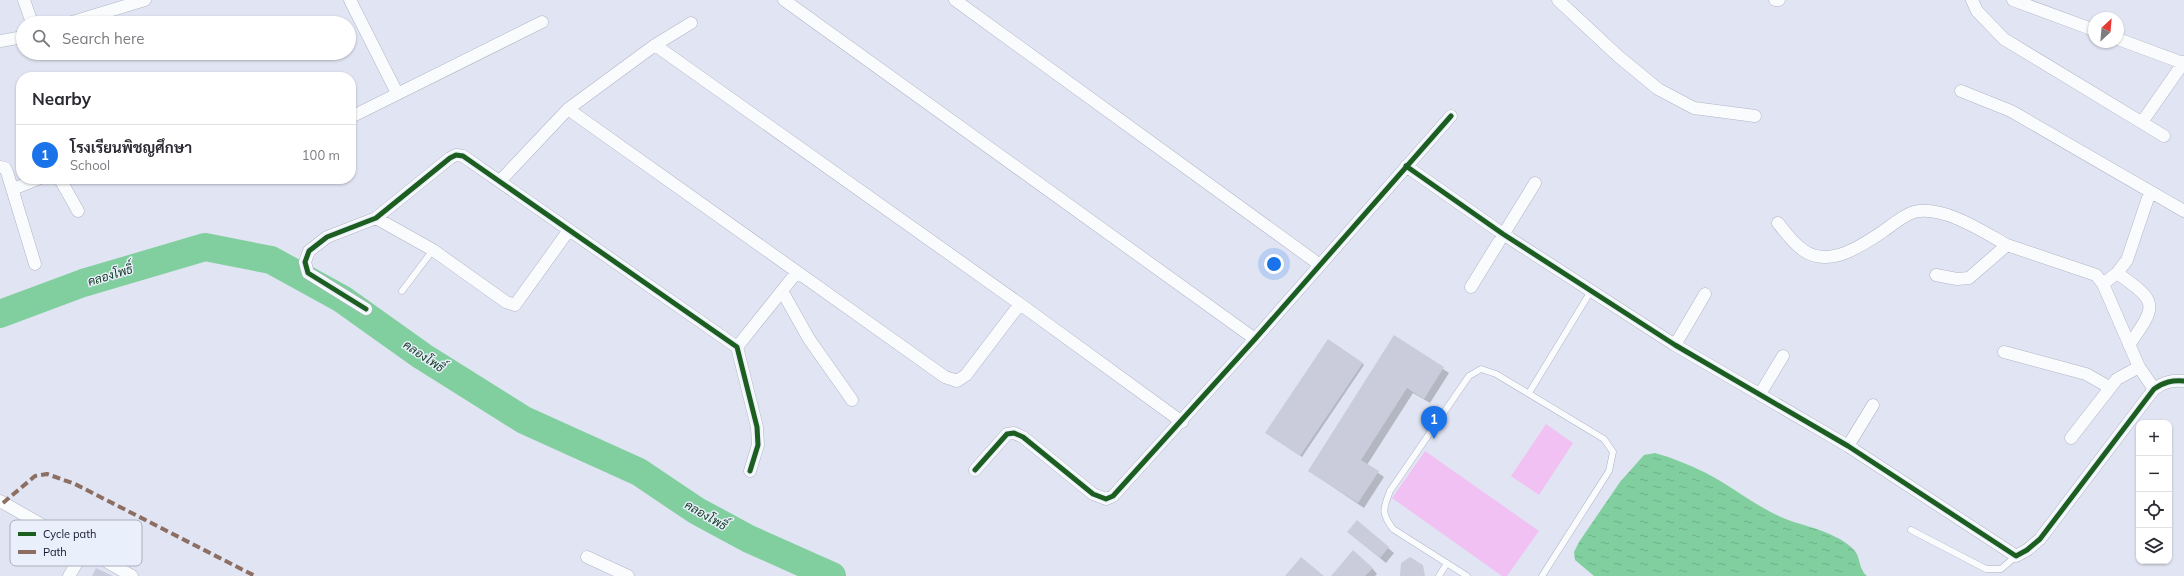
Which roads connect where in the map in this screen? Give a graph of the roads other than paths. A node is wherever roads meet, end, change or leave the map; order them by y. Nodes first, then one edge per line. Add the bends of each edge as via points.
1 (24, 0) edge
2 (145, 0) edge
3 (784, 0) edge
4 (955, 0) edge
5 (1558, 0) edge
6 (1775, 0) edge
7 (1779, 0) edge
8 (1972, 0) edge
9 (2013, 0) edge
10 (352, 1) edge
11 (30, 16) edge
12 (92, 16) edge
13 (542, 22) dead end
14 (691, 23) dead end
15 (2088, 28) edge
16 (16, 38) edge
17 (0, 41) edge
18 (2124, 41) edge
19 (655, 45) junction
20 (2184, 63) edge
21 (1961, 91) dead end
22 (397, 93) junction
23 (568, 109) junction
24 (356, 114) edge
25 (1451, 116) dead end
26 (1755, 116) dead end
27 (2142, 122) junction
28 (2164, 136) dead end
29 (1406, 166) junction
30 (0, 167) edge
31 (500, 181) junction
32 (1536, 182) dead end
33 (26, 184) edge
34 (63, 184) edge
35 (13, 189) junction
36 (2150, 192) junction
37 (2184, 211) edge
38 (78, 212) dead end
39 (376, 218) junction
40 (1778, 223) dead end
41 (569, 230) junction
42 (1503, 234) junction
43 (2007, 245) junction
44 (433, 250) junction
45 (35, 264) dead end
46 (1320, 265) junction
47 (797, 272) junction
48 (2117, 273) junction
49 (1936, 275) dead end
50 (2103, 284) junction
51 (1470, 287) dead end
52 (402, 291) dead end
53 (782, 291) junction
54 (1591, 291) junction
55 (1705, 294) dead end
56 (1020, 304) junction
57 (366, 309) dead end
58 (1255, 340) junction
59 (1675, 345) junction
60 (2129, 345) junction
61 (737, 347) junction
62 (2004, 352) dead end
63 (1783, 356) dead end
64 (2139, 367) junction
65 (2184, 381) edge
66 (2109, 387) junction
67 (2154, 389) junction
68 (1529, 393) junction
69 (1760, 394) junction
70 (852, 400) dead end
71 (1873, 405) dead end
72 (1182, 422) junction
73 (2070, 438) dead end
74 (1848, 446) junction
75 (975, 470) dead end
76 (750, 471) dead end
77 (0, 501) edge
78 (32, 520) edge
79 (1911, 530) dead end
80 (2016, 556) junction
81 (587, 557) dead end
82 (1447, 564) junction
83 (75, 566) edge
84 (113, 566) edge
85 (624, 575) edge
86 (69, 576) edge
87 (132, 576) edge
88 (1439, 576) edge
89 (1467, 576) edge
90 (1542, 576) edge

1 - 11 street
2 - 12 street
3 - 58 street
4 - 46 street
5 - 26 street via 1618,56 1658,88 1694,108
6 - 7 street
8 - 27 street via 1981,16 2004,39
9 - 15 street
10 - 22 street
13 - 22 street
14 - 19 street
16 - 17 street
18 - 20 street
19 - 23 street
19 - 56 street
20 - 27 street
21 - 36 street via 2011,111
22 - 24 street
23 - 31 street
23 - 47 street
25 - 29 street
27 - 28 street
29 - 42 street
29 - 46 street
30 - 35 street via 8,172
31 - 39 street via 463,156 456,155
31 - 41 street
32 - 42 street
33 - 35 street
34 - 38 street
35 - 45 street
36 - 37 street
36 - 48 street via 2127,260
39 - 44 street
39 - 57 street via 327,237 309,251 305,262 308,272
40 - 43 street via 1802,250 1816,257 1834,256 1860,248 1913,212 1929,212 1961,220
41 - 44 street via 515,305 506,302
41 - 61 street
42 - 51 street
42 - 54 street
43 - 49 street via 1969,278 1957,280
43 - 50 street via 2087,270 2096,275
44 - 52 lane
46 - 58 street
47 - 53 street
47 - 56 street via 945,378 957,381 966,375
48 - 50 street
48 - 60 street via 2143,292 2150,303 2150,312
50 - 60 street
53 - 61 street
53 - 70 street via 809,339
54 - 59 street
54 - 68 lane
55 - 59 street
56 - 72 street
58 - 72 street
59 - 69 street
60 - 64 street
61 - 76 street via 757,427 758,445
62 - 66 street via 2086,374
63 - 69 street
64 - 66 street via 2117,379
64 - 67 street
65 - 67 street via 2162,383
66 - 73 street
67 - 80 street via 2040,539
68 - 82 lane via 1496,374 1481,369 1469,376 1390,491 1385,505 1385,518 1393,529
68 - 90 lane via 1604,438 1612,452 1609,471
69 - 74 street
71 - 74 street
72 - 75 street via 1113,496 1106,499 1093,494 1023,437 1014,433 1007,434
74 - 80 street
77 - 78 street
79 - 80 lane via 1986,569 2001,569
81 - 85 street
82 - 88 lane
82 - 89 lane
83 - 86 street
84 - 87 street

